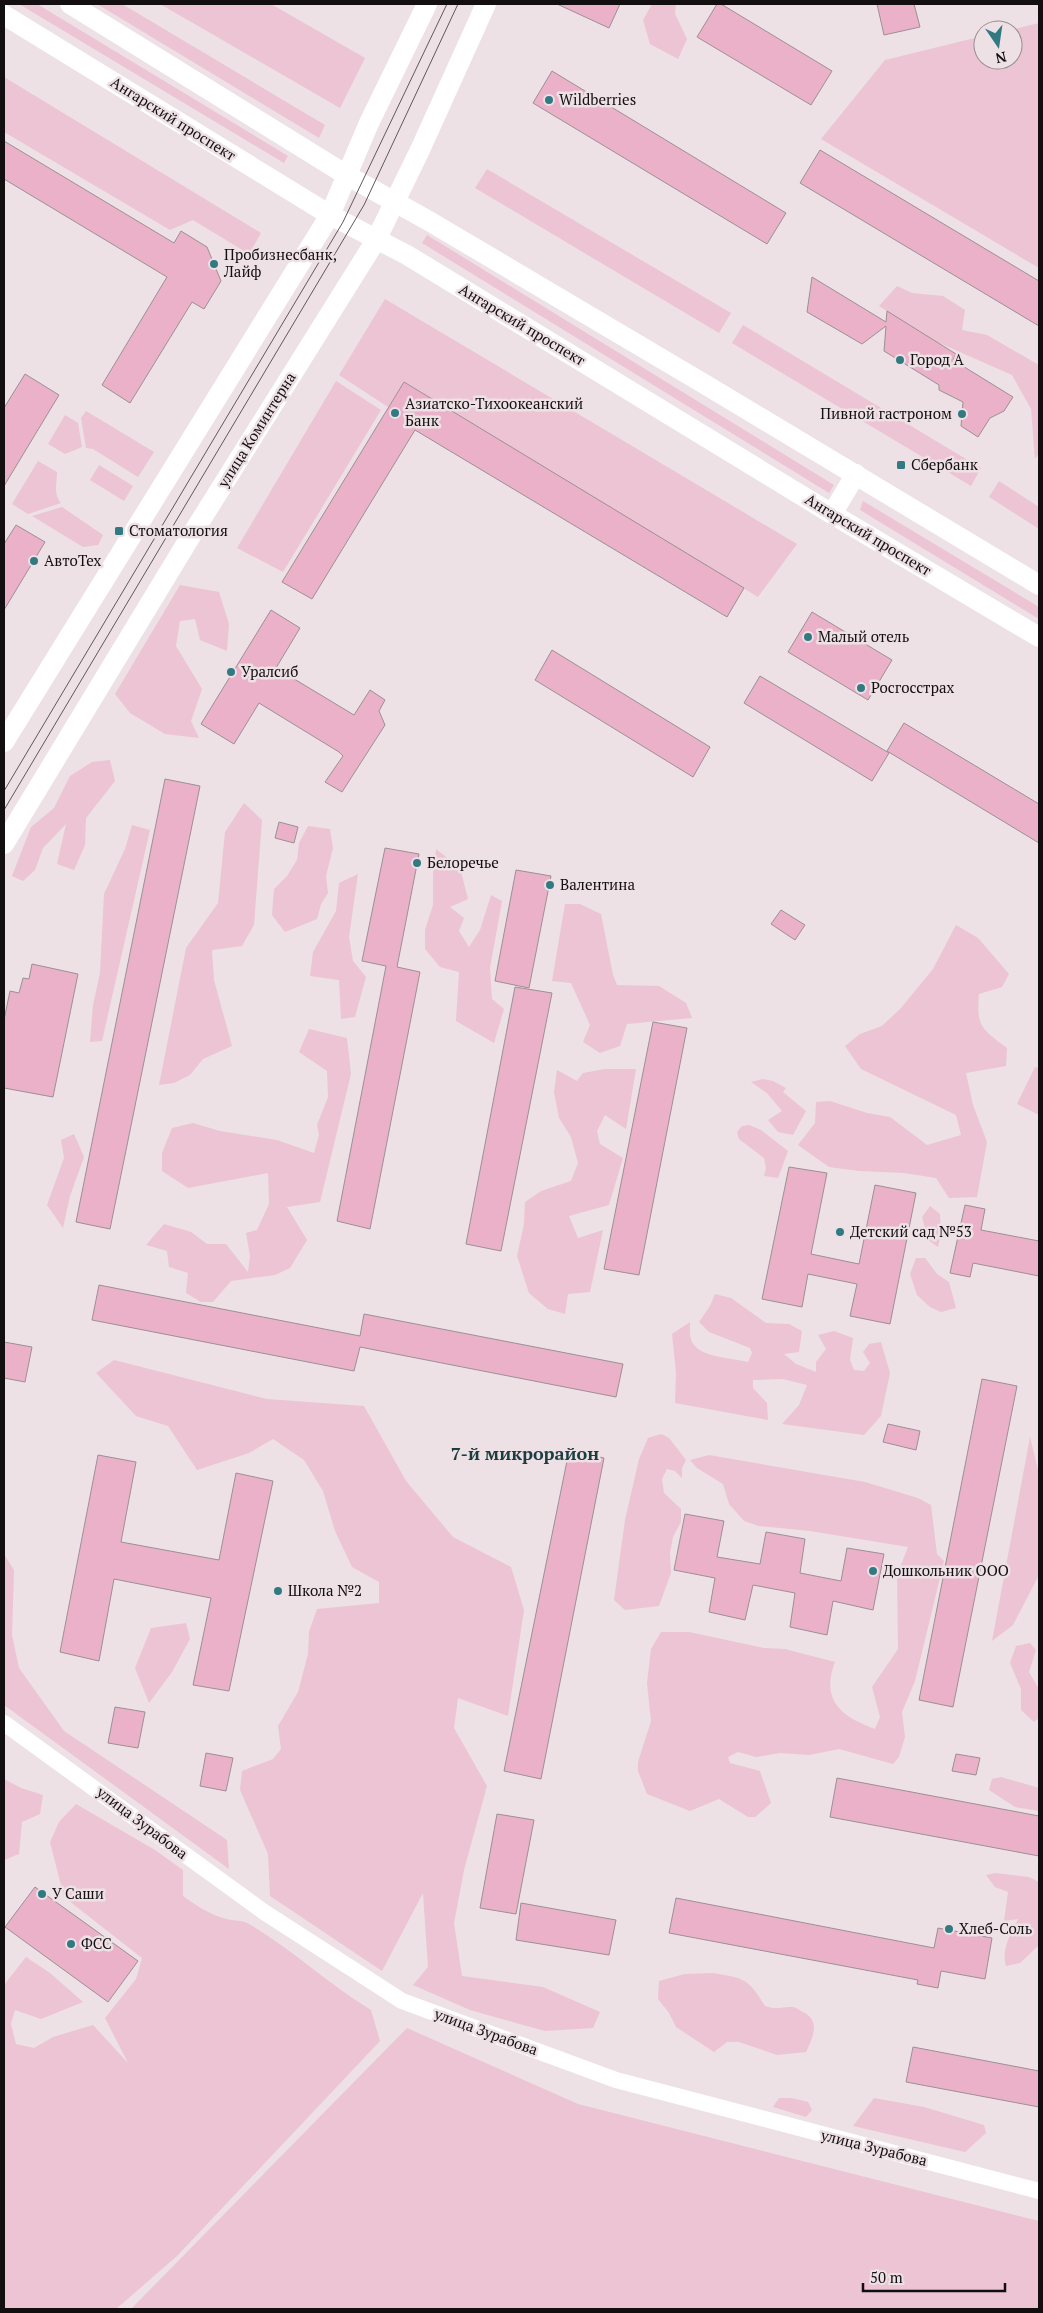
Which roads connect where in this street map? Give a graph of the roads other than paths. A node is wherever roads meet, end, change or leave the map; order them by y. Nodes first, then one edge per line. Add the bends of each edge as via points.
1 (70, 4) edge
2 (427, 4) edge
3 (486, 4) edge
4 (4, 15) edge
5 (348, 176) junction
6 (395, 203) junction
7 (330, 215) junction
8 (376, 240) junction
9 (856, 474) junction
10 (832, 514) junction
11 (1039, 585) edge
12 (1039, 637) edge
13 (4, 742) edge
14 (4, 844) edge
15 (4, 1723) edge
16 (1039, 2191) edge

1 - 5 street
2 - 5 street via 369,123
3 - 6 street, улица Коминтерна
4 - 7 street, Ангарский проспект
5 - 6 street
5 - 7 street
6 - 8 street, улица Коминтерна
6 - 9 street
7 - 8 street, Ангарский проспект
7 - 13 street
8 - 10 street, Ангарский проспект via 407,255
8 - 14 street, улица Коминтерна
9 - 10 street
9 - 11 street
10 - 12 street, Ангарский проспект
15 - 16 street, улица Зурабова via 264,1912 402,2001 616,2080

